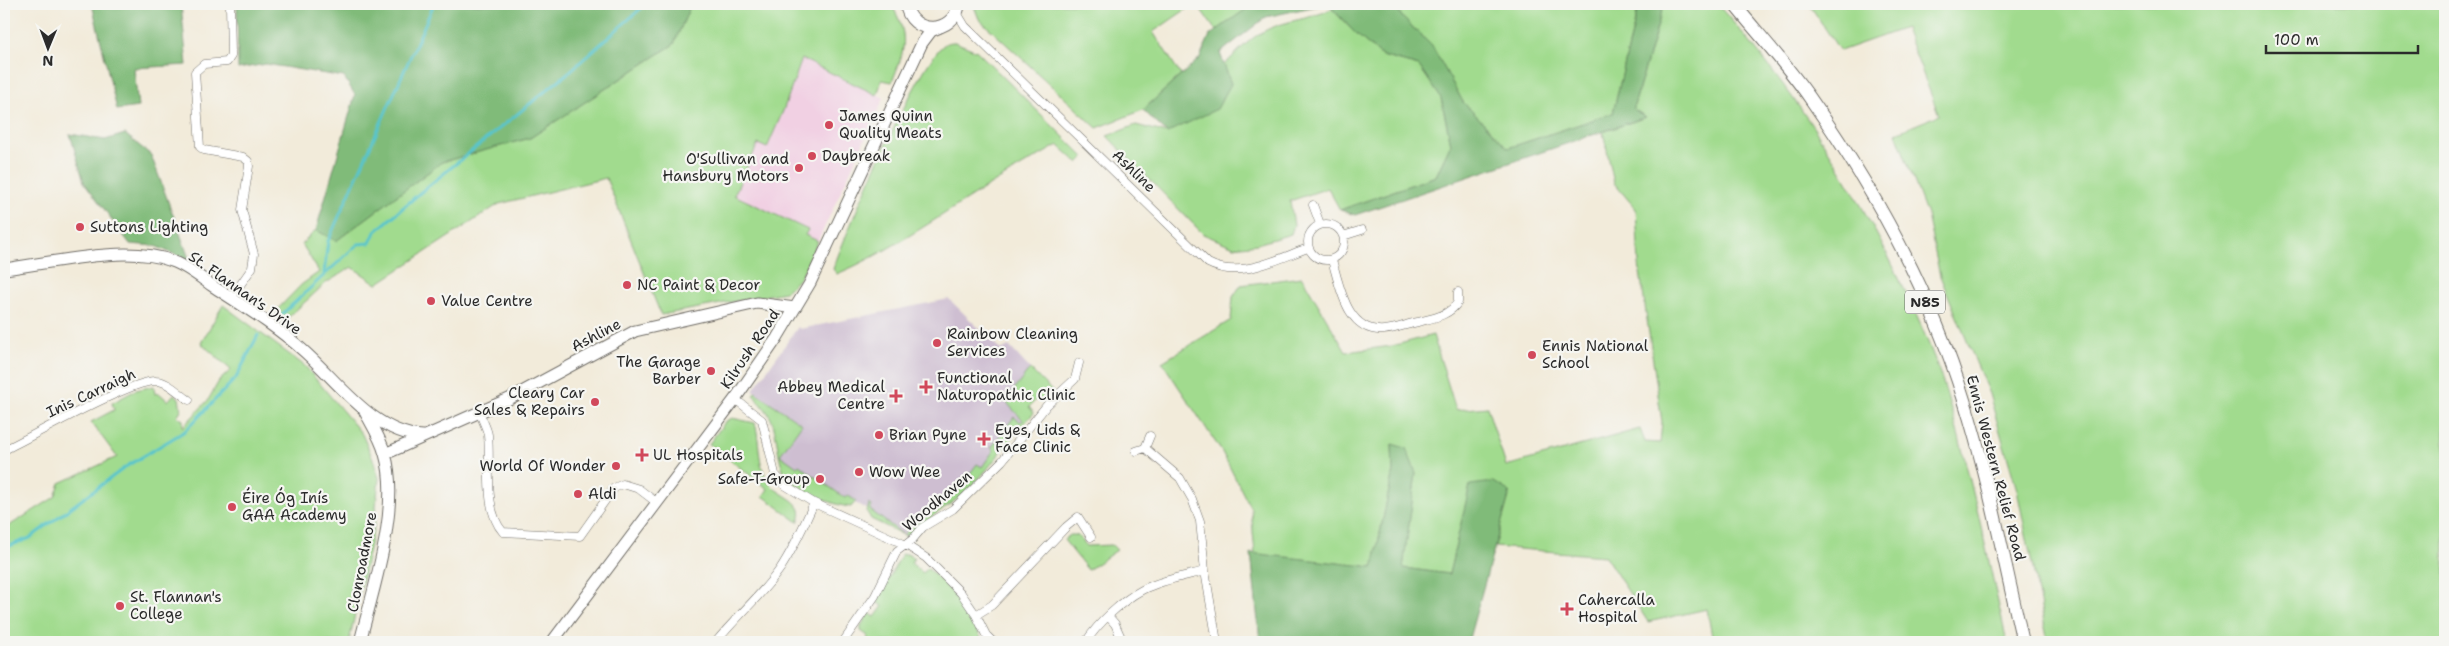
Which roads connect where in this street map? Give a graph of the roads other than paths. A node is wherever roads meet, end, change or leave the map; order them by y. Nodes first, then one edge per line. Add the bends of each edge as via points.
1 (230, 4) edge
2 (906, 4) edge
3 (1734, 4) edge
4 (959, 6) edge
5 (914, 22) junction
6 (944, 25) junction
7 (965, 26) junction
8 (922, 43) junction
9 (4, 148) edge
10 (4, 163) edge
11 (1313, 205) dead end
12 (1320, 224) junction
13 (1362, 230) dead end
14 (1344, 236) junction
15 (1308, 248) junction
16 (1332, 260) junction
17 (4, 269) edge
18 (1458, 292) dead end
19 (231, 298) junction
20 (795, 308) junction
21 (1079, 363) dead end
22 (735, 399) junction
23 (188, 400) dead end
24 (360, 404) junction
25 (480, 413) junction
26 (423, 436) junction
27 (1150, 436) dead end
28 (1145, 448) junction
29 (4, 450) edge
30 (1136, 452) dead end
31 (386, 454) junction
32 (656, 502) junction
33 (814, 503) junction
34 (1091, 537) dead end
35 (906, 545) junction
36 (1205, 571) junction
37 (976, 616) junction
38 (1108, 616) junction
39 (360, 642) edge
40 (552, 642) edge
41 (716, 642) edge
42 (843, 642) edge
43 (993, 642) edge
44 (1086, 642) edge
45 (1123, 642) edge
46 (1217, 642) edge
47 (2023, 642) edge

1 - 19 street via 231,56 227,62 204,64 196,72 200,147 242,157 249,166 242,210 254,254 252,268
2 - 5 main road
3 - 47 main road, Ennis Western Relief Road / N85 via 1809,96 1850,158 1917,282 1964,400
4 - 6 main road
4 - 7 street, Ashline via 959,16
5 - 6 main road via 925,28
5 - 8 street via 920,30
6 - 7 street via 960,23
6 - 8 street, Kilrush Road via 931,32
7 - 15 street, Ashline via 1208,263 1217,268 1241,270
8 - 20 street, Kilrush Road via 827,248
9 - 10 street
11 - 12 street
12 - 14 street via 1334,226
12 - 15 street via 1310,232
13 - 14 street
14 - 16 street via 1342,252
15 - 16 street via 1317,258
16 - 18 street via 1350,311 1365,327 1385,330 1446,314 1458,302
17 - 19 street, St. Flannan's Drive via 143,254 172,261
19 - 24 street, St. Flannan's Drive via 304,352
20 - 22 street, Kilrush Road
20 - 25 street, Ashline via 757,302 635,331
21 - 35 street, Woodhaven via 1075,379 1047,405 1002,462 953,509 923,527
22 - 32 street, Kilrush Road
22 - 33 street, Woodhaven via 762,420 775,474 783,484
23 - 29 street, Inis Carraigh via 163,382 146,382
24 - 26 street via 406,436
24 - 31 street, Clonroadmore
25 - 26 street, Ashline
25 - 32 street via 488,433 488,474 495,524 503,532 580,536 614,488 623,484 638,489
26 - 31 street, Ashline
27 - 28 street
28 - 30 street
28 - 36 street via 1180,478 1192,499 1200,522
31 - 39 street, Clonroadmore via 386,532
32 - 40 street, Kilrush Road
33 - 35 street, Woodhaven
33 - 41 street via 780,569
34 - 37 street via 1078,518 992,605
35 - 37 street, Woodhaven via 943,574
35 - 42 street, Woodhaven via 897,551 875,596
36 - 38 street via 1142,590
36 - 46 street
37 - 43 street, Woodhaven
38 - 44 street
38 - 45 street via 1116,624

